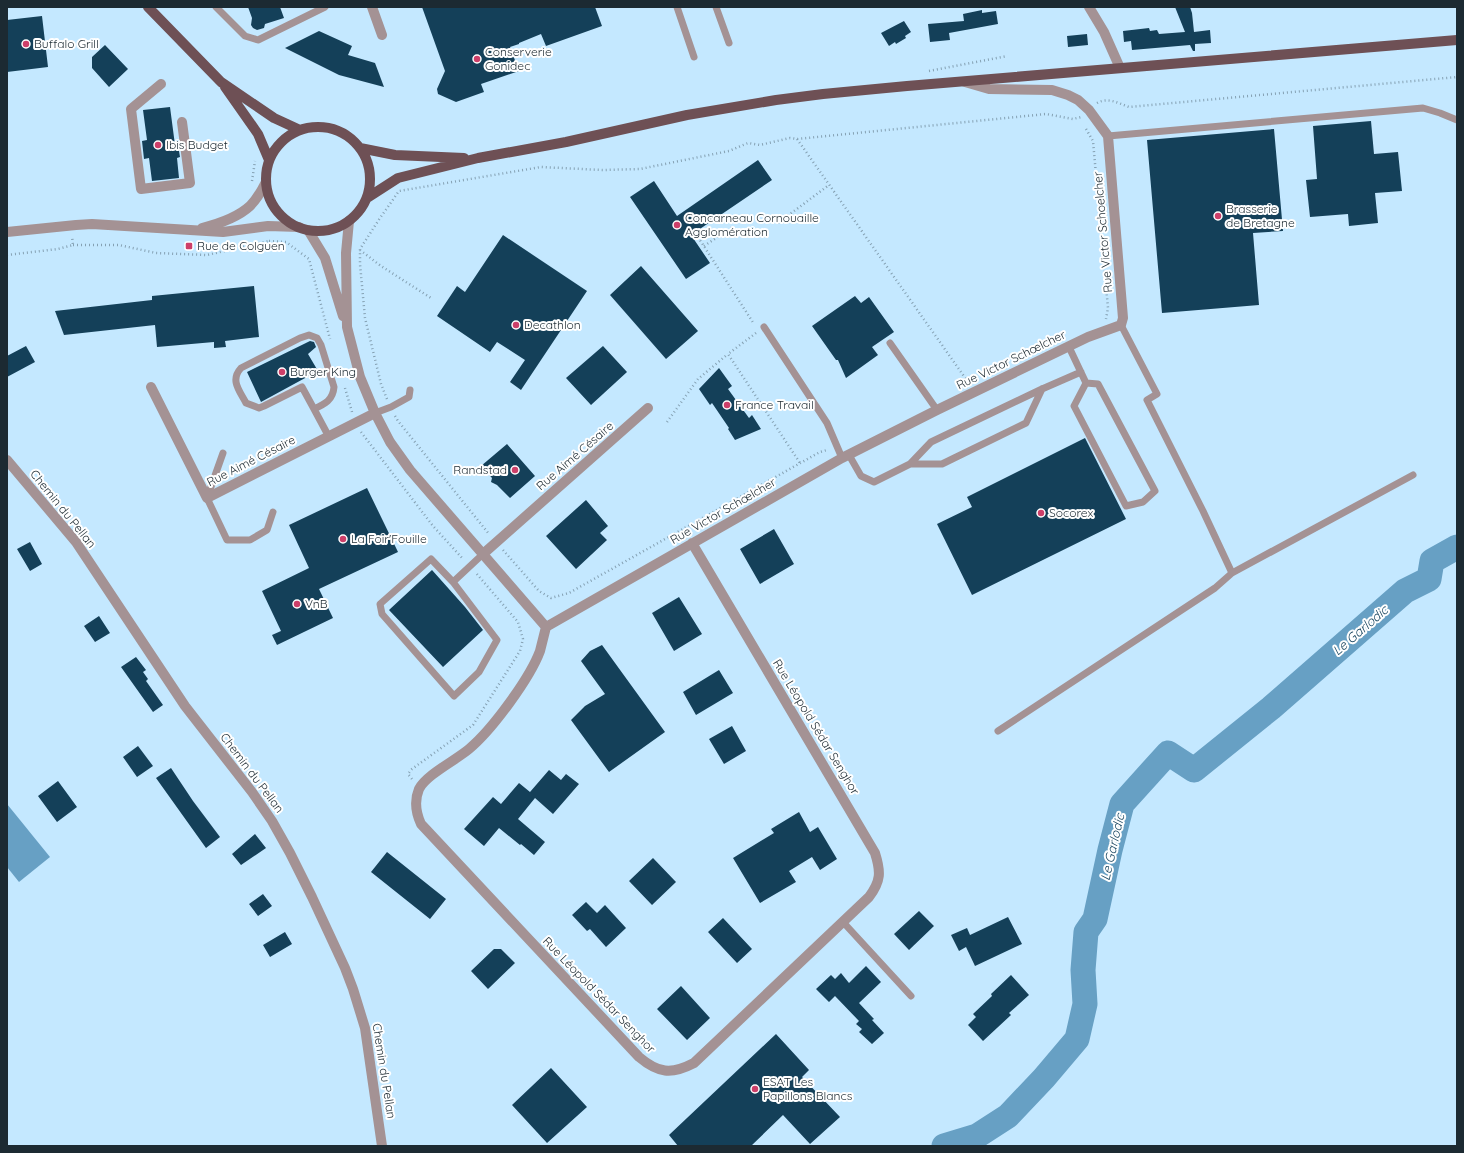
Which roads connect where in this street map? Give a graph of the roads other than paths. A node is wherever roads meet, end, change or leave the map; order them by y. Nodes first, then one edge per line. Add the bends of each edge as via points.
1 (148, 7) edge
2 (216, 7) edge
3 (325, 7) edge
4 (372, 7) edge
5 (677, 7) edge
6 (716, 7) edge
7 (1089, 7) edge
8 (382, 35) dead end
9 (1457, 40) edge
10 (729, 43) dead end
11 (694, 57) dead end
12 (1120, 68) junction
13 (221, 82) junction
14 (965, 82) junction
15 (161, 84) dead end
16 (1457, 120) edge
17 (182, 122) dead end
18 (300, 130) junction
19 (1108, 136) junction
20 (360, 148) junction
21 (478, 158) junction
22 (270, 160) junction
23 (266, 182) junction
24 (367, 198) junction
25 (350, 221) junction
26 (303, 228) junction
27 (196, 230) junction
28 (7, 232) edge
29 (1121, 325) junction
30 (347, 327) junction
31 (764, 327) dead end
32 (890, 343) dead end
33 (1069, 347) junction
34 (1081, 372) junction
35 (1086, 383) junction
36 (151, 387) dead end
37 (1042, 389) junction
38 (410, 390) dead end
39 (648, 408) dead end
40 (314, 409) junction
41 (937, 410) junction
42 (375, 414) junction
43 (329, 437) junction
44 (223, 454) dead end
45 (846, 456) junction
46 (7, 460) edge
47 (910, 464) junction
48 (1413, 475) dead end
49 (207, 498) junction
50 (273, 512) dead end
51 (692, 543) junction
52 (483, 554) junction
53 (1232, 573) junction
54 (453, 582) junction
55 (546, 627) junction
56 (998, 731) dead end
57 (843, 922) junction
58 (911, 996) dead end
59 (382, 1146) edge

1 - 13 main road
2 - 3 lane via 245,36 258,40
4 - 8 street
5 - 11 lane
6 - 10 lane
7 - 12 street via 1104,32
9 - 12 main road
12 - 14 main road
13 - 18 main road via 274,118
13 - 22 main road via 258,134
14 - 19 street via 988,89 1052,90 1068,95 1089,110
14 - 21 main road via 776,100 688,115 559,144
15 - 17 street via 131,109 141,189 190,182
16 - 19 lane via 1422,108
18 - 20 main road via 317,126 333,129 348,136
18 - 22 main road via 286,138 276,148
19 - 29 street, Rue Victor Schoelcher via 1123,318
20 - 21 main road via 395,155
20 - 24 main road via 367,159 370,172
21 - 24 main road via 398,178
22 - 23 main road
23 - 26 main road via 273,204 280,214
23 - 27 street via 258,197 237,215 213,226
24 - 25 main road via 360,211
25 - 26 main road via 322,231
25 - 30 street via 346,253
26 - 27 street via 262,227 223,232
26 - 30 street via 325,258
27 - 28 street via 110,224 70,225
29 - 33 street, Rue Victor Schœlcher
29 - 53 lane via 1157,394 1147,400
30 - 42 street via 360,377
31 - 45 lane
32 - 41 lane
33 - 34 lane
33 - 41 street, Rue Victor Schœlcher
34 - 35 lane
34 - 37 lane
35 - 35 lane via 1074,406 1126,506 1143,502 1155,491 1098,384
36 - 49 street, Rue Aimé Césaire
37 - 47 lane via 932,442
37 - 47 lane via 1026,423 942,464
38 - 42 lane via 409,397
39 - 52 street, Rue Aimé Césaire
40 - 40 lane via 326,403 334,393 317,338 309,335 300,338 241,368 237,373 235,380 238,387 246,403 252,406 264,406 302,386
40 - 43 lane
41 - 45 street, Rue Victor Schœlcher
42 - 43 street, Rue Aimé Césaire
42 - 52 street via 390,442 410,470
43 - 49 street, Rue Aimé Césaire
44 - 49 lane
45 - 47 lane via 861,476 874,482
45 - 51 street, Rue Victor Schœlcher
46 - 59 street, Chemin du Pellan via 76,542 184,706 252,792 290,853 344,968 361,1015
48 - 53 lane
49 - 50 lane via 227,540 250,540 267,530
51 - 55 street, Rue Victor Schœlcher
51 - 57 street, Rue Léopold Sédar Senghor via 875,853 880,879 876,888
52 - 54 lane
52 - 55 street
53 - 56 lane via 1215,588
54 - 54 lane via 497,640 479,672 454,696 382,614 380,604 431,559
55 - 57 street, Rue Léopold Sédar Senghor via 531,668 491,726 469,749 420,788 416,805 417,815 421,824 634,1052 650,1067 664,1070 674,1071 694,1063
57 - 58 lane

